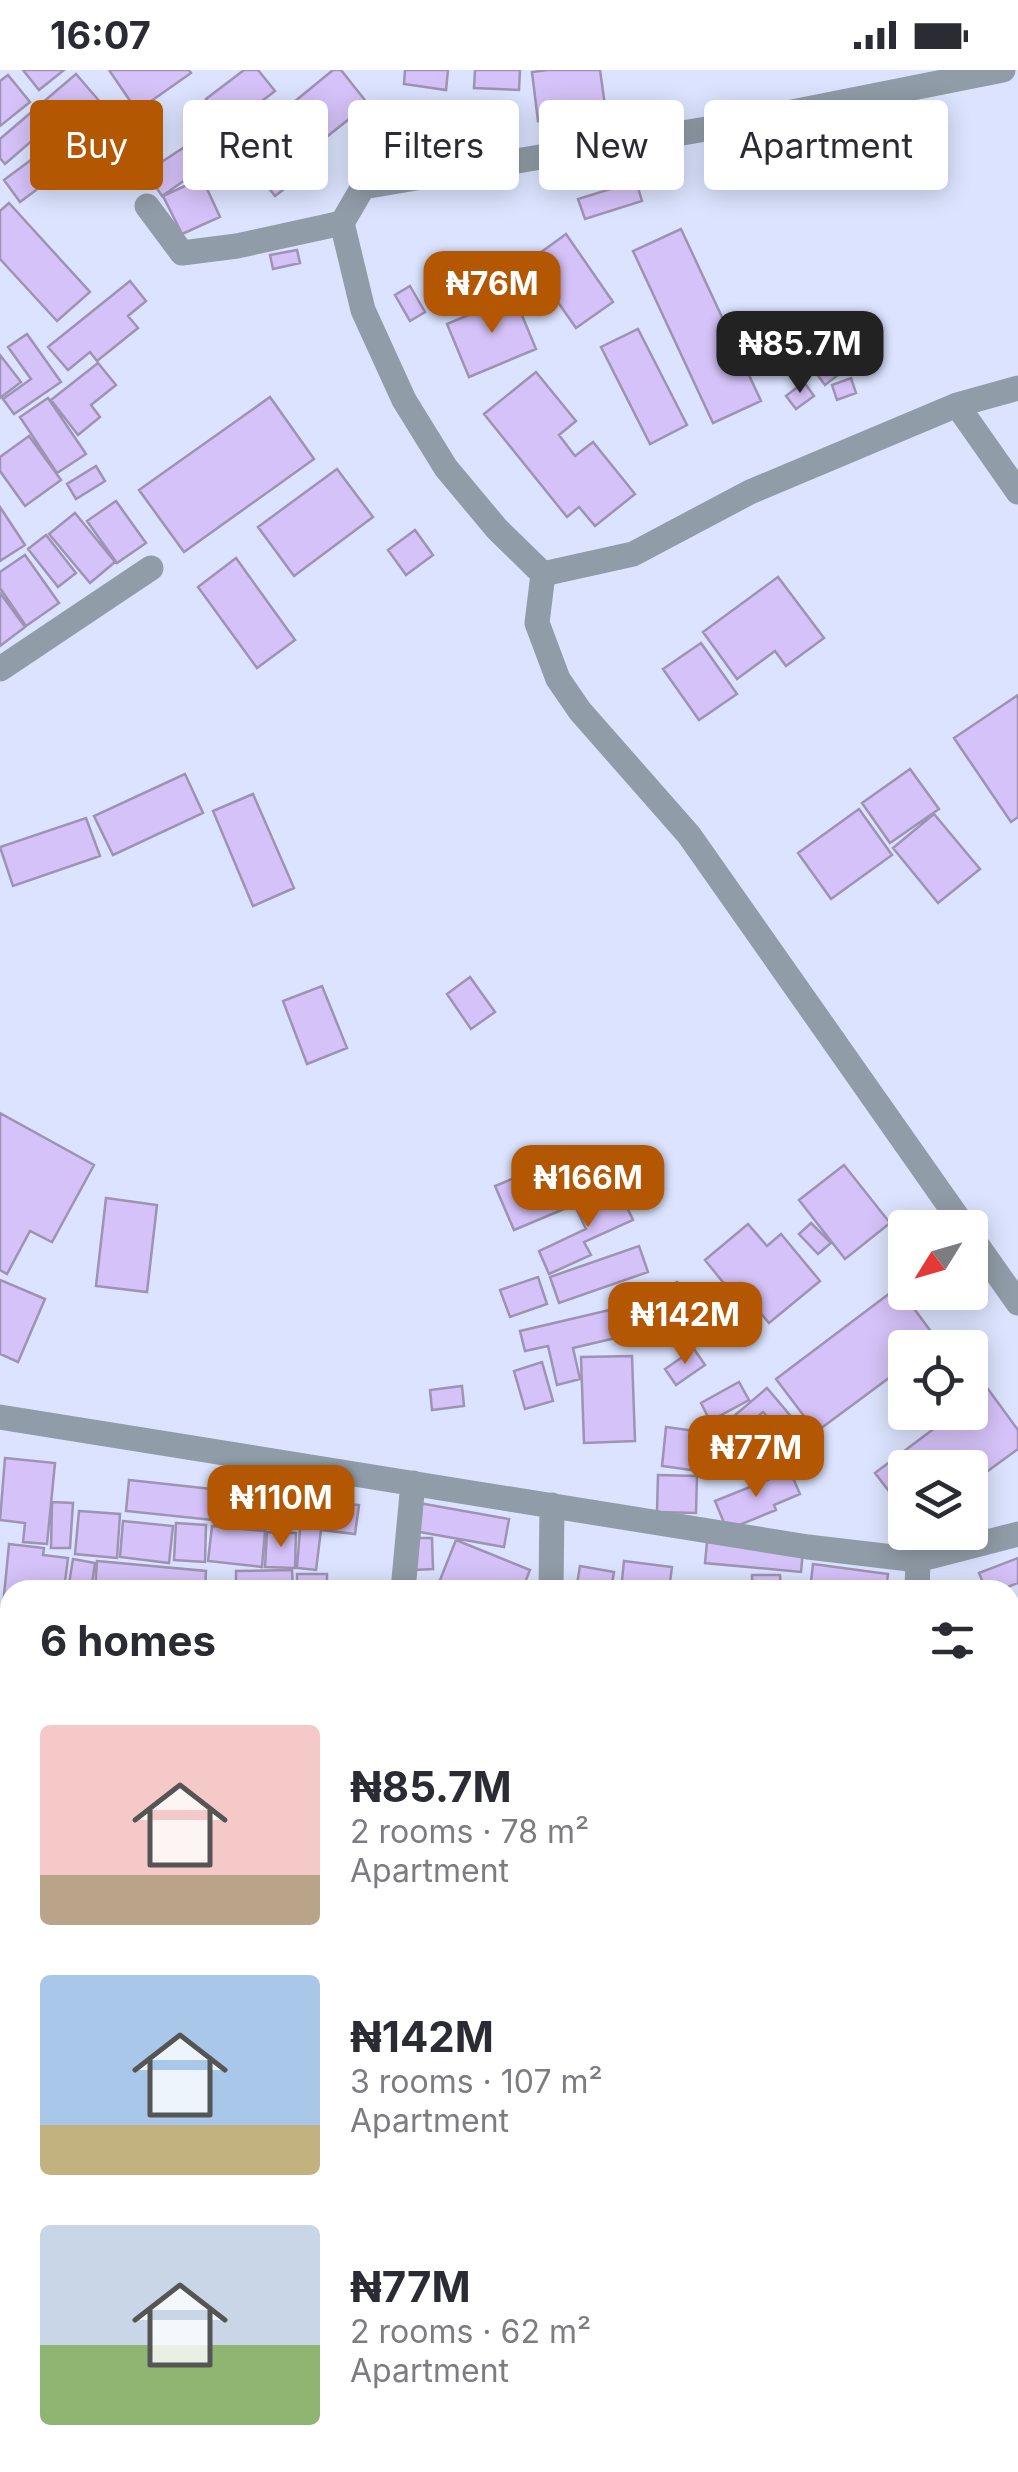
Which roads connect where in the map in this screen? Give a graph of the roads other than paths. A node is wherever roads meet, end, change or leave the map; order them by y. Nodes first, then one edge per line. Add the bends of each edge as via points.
1 (1004, 70) edge
2 (147, 206) dead end
3 (342, 223) junction
4 (1018, 388) edge
5 (957, 405) junction
6 (1018, 492) edge
7 (151, 568) dead end
8 (543, 574) junction
9 (0, 669) edge
10 (952, 1210) edge
11 (988, 1260) edge
12 (1018, 1303) edge
13 (0, 1417) edge
14 (413, 1483) junction
15 (552, 1504) junction
16 (1018, 1534) edge
17 (404, 1580) edge
18 (551, 1580) edge
19 (910, 1580) edge
20 (920, 1580) edge

1 - 3 street via 363,188
2 - 3 street via 182,253
3 - 8 street via 363,310 404,400 446,468
4 - 5 street
5 - 6 street
5 - 8 street via 750,492 633,554
7 - 9 street
8 - 10 street via 536,623 558,679 689,835
11 - 12 street
13 - 14 street
14 - 15 street
14 - 17 street
15 - 18 street
15 - 19 street via 808,1548
16 - 20 street

